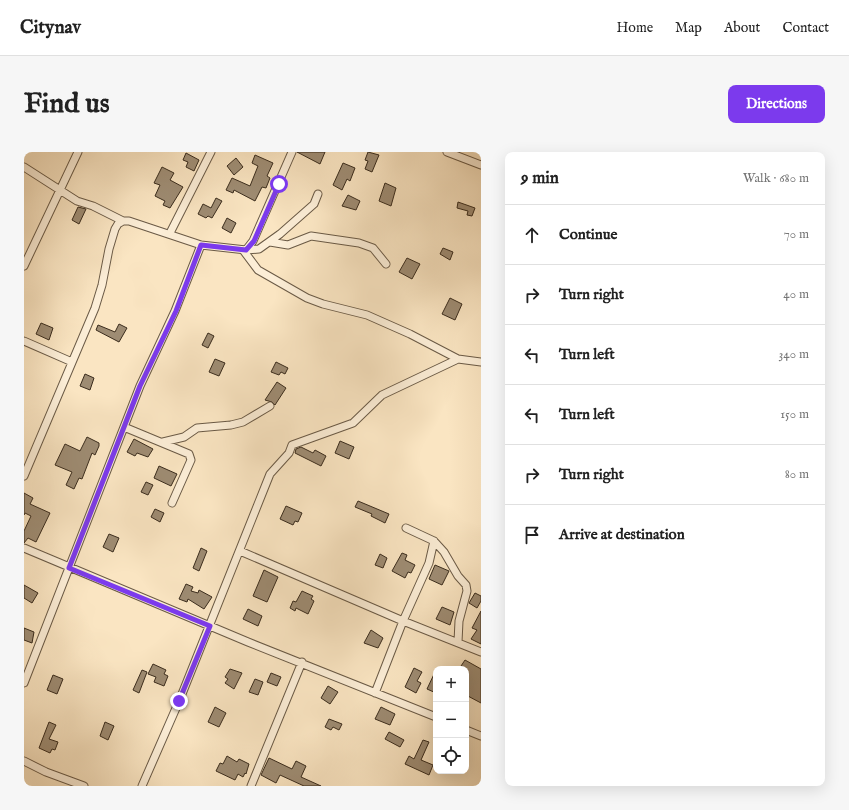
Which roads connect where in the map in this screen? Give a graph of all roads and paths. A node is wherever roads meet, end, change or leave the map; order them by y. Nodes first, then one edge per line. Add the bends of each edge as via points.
1 (78, 152) edge
2 (211, 152) edge
3 (292, 152) edge
4 (447, 152) edge
5 (481, 165) edge
6 (24, 167) edge
7 (60, 191) junction
8 (318, 194) dead end
9 (123, 221) junction
10 (170, 234) junction
11 (270, 242) junction
12 (201, 245) junction
13 (244, 250) junction
14 (386, 264) dead end
15 (24, 266) edge
16 (24, 341) edge
17 (458, 359) junction
18 (72, 362) junction
19 (481, 362) edge
20 (270, 406) dead end
21 (124, 427) junction
22 (163, 442) junction
23 (24, 476) edge
24 (172, 503) dead end
25 (406, 528) dead end
26 (434, 541) junction
27 (24, 548) edge
28 (240, 550) junction
29 (69, 568) junction
30 (403, 621) junction
31 (210, 626) junction
32 (458, 642) junction
33 (481, 652) edge
34 (302, 662) junction
35 (24, 683) edge
36 (375, 693) junction
37 (433, 716) edge
38 (469, 731) edge
39 (481, 736) edge
40 (24, 761) edge
41 (84, 786) edge
42 (142, 786) edge
43 (251, 786) edge

1 - 7 street
2 - 10 street
3 - 13 street via 254,241
4 - 5 street
6 - 7 street
7 - 9 street
7 - 15 street
8 - 11 street via 314,204
9 - 10 street
9 - 18 street via 115,230 97,300
10 - 12 street
11 - 13 street via 259,249
11 - 14 street via 288,246 311,236 359,243 373,248
12 - 13 street
12 - 21 street via 176,311 140,386
13 - 17 street via 258,270 307,298 367,315
16 - 18 street
17 - 19 street
17 - 28 street via 382,395 353,423 292,446 270,474
18 - 23 street
20 - 22 street via 243,422 197,428 184,437
21 - 22 street
21 - 29 street
22 - 24 street via 185,451 191,460
25 - 26 street
26 - 30 street via 429,563
26 - 32 street via 444,552 468,591 459,621
27 - 29 street
28 - 30 street
28 - 31 street
29 - 31 street
29 - 35 street
30 - 32 street
30 - 36 street
31 - 34 street
31 - 42 street
32 - 33 street
34 - 36 street
34 - 43 street
36 - 37 street
38 - 39 street
40 - 41 street

